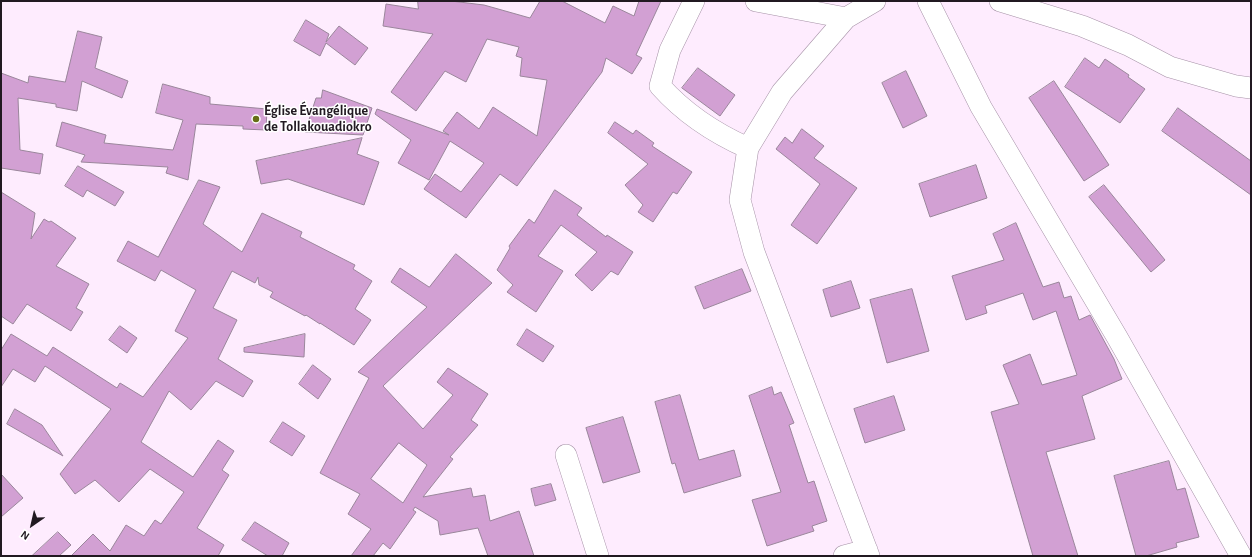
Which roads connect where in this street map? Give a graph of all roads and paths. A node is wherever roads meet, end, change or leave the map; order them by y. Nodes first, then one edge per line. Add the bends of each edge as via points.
1 (694, 1) edge
2 (756, 1) edge
3 (875, 1) edge
4 (928, 1) edge
5 (1000, 1) edge
6 (846, 18) junction
7 (1251, 88) edge
8 (748, 148) junction
9 (566, 455) dead end
10 (868, 553) edge
11 (598, 556) edge
12 (844, 556) edge
13 (1241, 556) edge

1 - 8 street via 670,50 660,86 707,127
2 - 6 street
3 - 6 street
4 - 13 street via 981,107 1117,337
5 - 7 street via 1082,26 1128,44 1170,67
6 - 8 street via 782,92
8 - 10 street via 740,200 754,252
9 - 11 street
10 - 12 street

